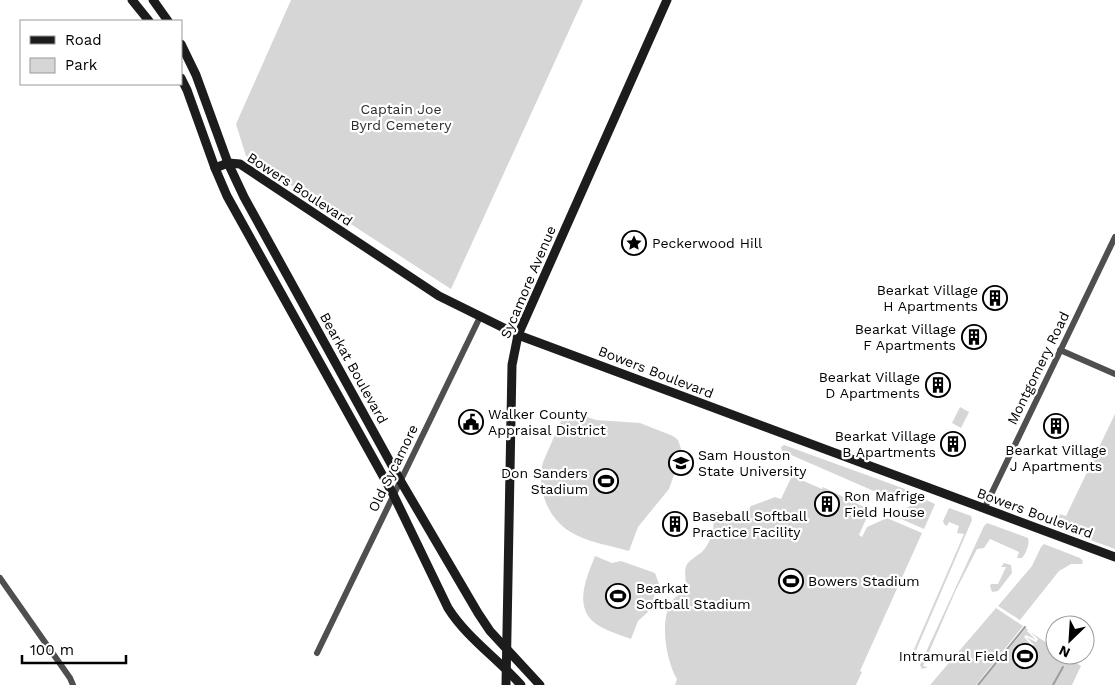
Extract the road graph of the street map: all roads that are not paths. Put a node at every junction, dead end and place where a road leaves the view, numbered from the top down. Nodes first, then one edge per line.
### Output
1 (132, 0) edge
2 (154, 0) edge
3 (666, 0) edge
4 (140, 10) junction
5 (148, 20) edge
6 (167, 20) edge
7 (182, 46) edge
8 (182, 80) edge
9 (228, 163) junction
10 (215, 168) junction
11 (1115, 238) edge
12 (480, 317) junction
13 (518, 335) junction
14 (1060, 350) junction
15 (1115, 374) edge
16 (400, 480) junction
17 (394, 494) junction
18 (984, 509) junction
19 (1115, 557) edge
20 (0, 578) edge
21 (507, 650) junction
22 (317, 653) dead end
23 (506, 668) junction
24 (73, 685) edge
25 (506, 685) edge
26 (521, 685) edge
27 (540, 685) edge

1 - 4 street
2 - 4 street
2 - 6 street
3 - 13 street, Sycamore Avenue
4 - 5 street
7 - 9 street, Bearkat Boulevard
8 - 10 street, Bearkat Boulevard
9 - 10 street, Bowers Boulevard
9 - 12 street, Bowers Boulevard
9 - 16 street, Bearkat Boulevard
10 - 17 street, Bearkat Boulevard
11 - 14 street, Montgomery Road
12 - 13 street, Bowers Boulevard
12 - 16 street, Old Sycamore
13 - 18 street, Bowers Boulevard
13 - 21 street, Sycamore Avenue
14 - 15 street
14 - 18 street, Montgomery Road
16 - 17 street, Old Sycamore
16 - 21 street, Bearkat Boulevard
17 - 22 street, Old Sycamore
17 - 23 street, Bearkat Boulevard
18 - 19 street, Bowers Boulevard
20 - 24 street
21 - 23 street, Sycamore Avenue
21 - 27 street, Bearkat Boulevard
23 - 25 street, Sycamore Avenue
23 - 26 street, Bearkat Boulevard

